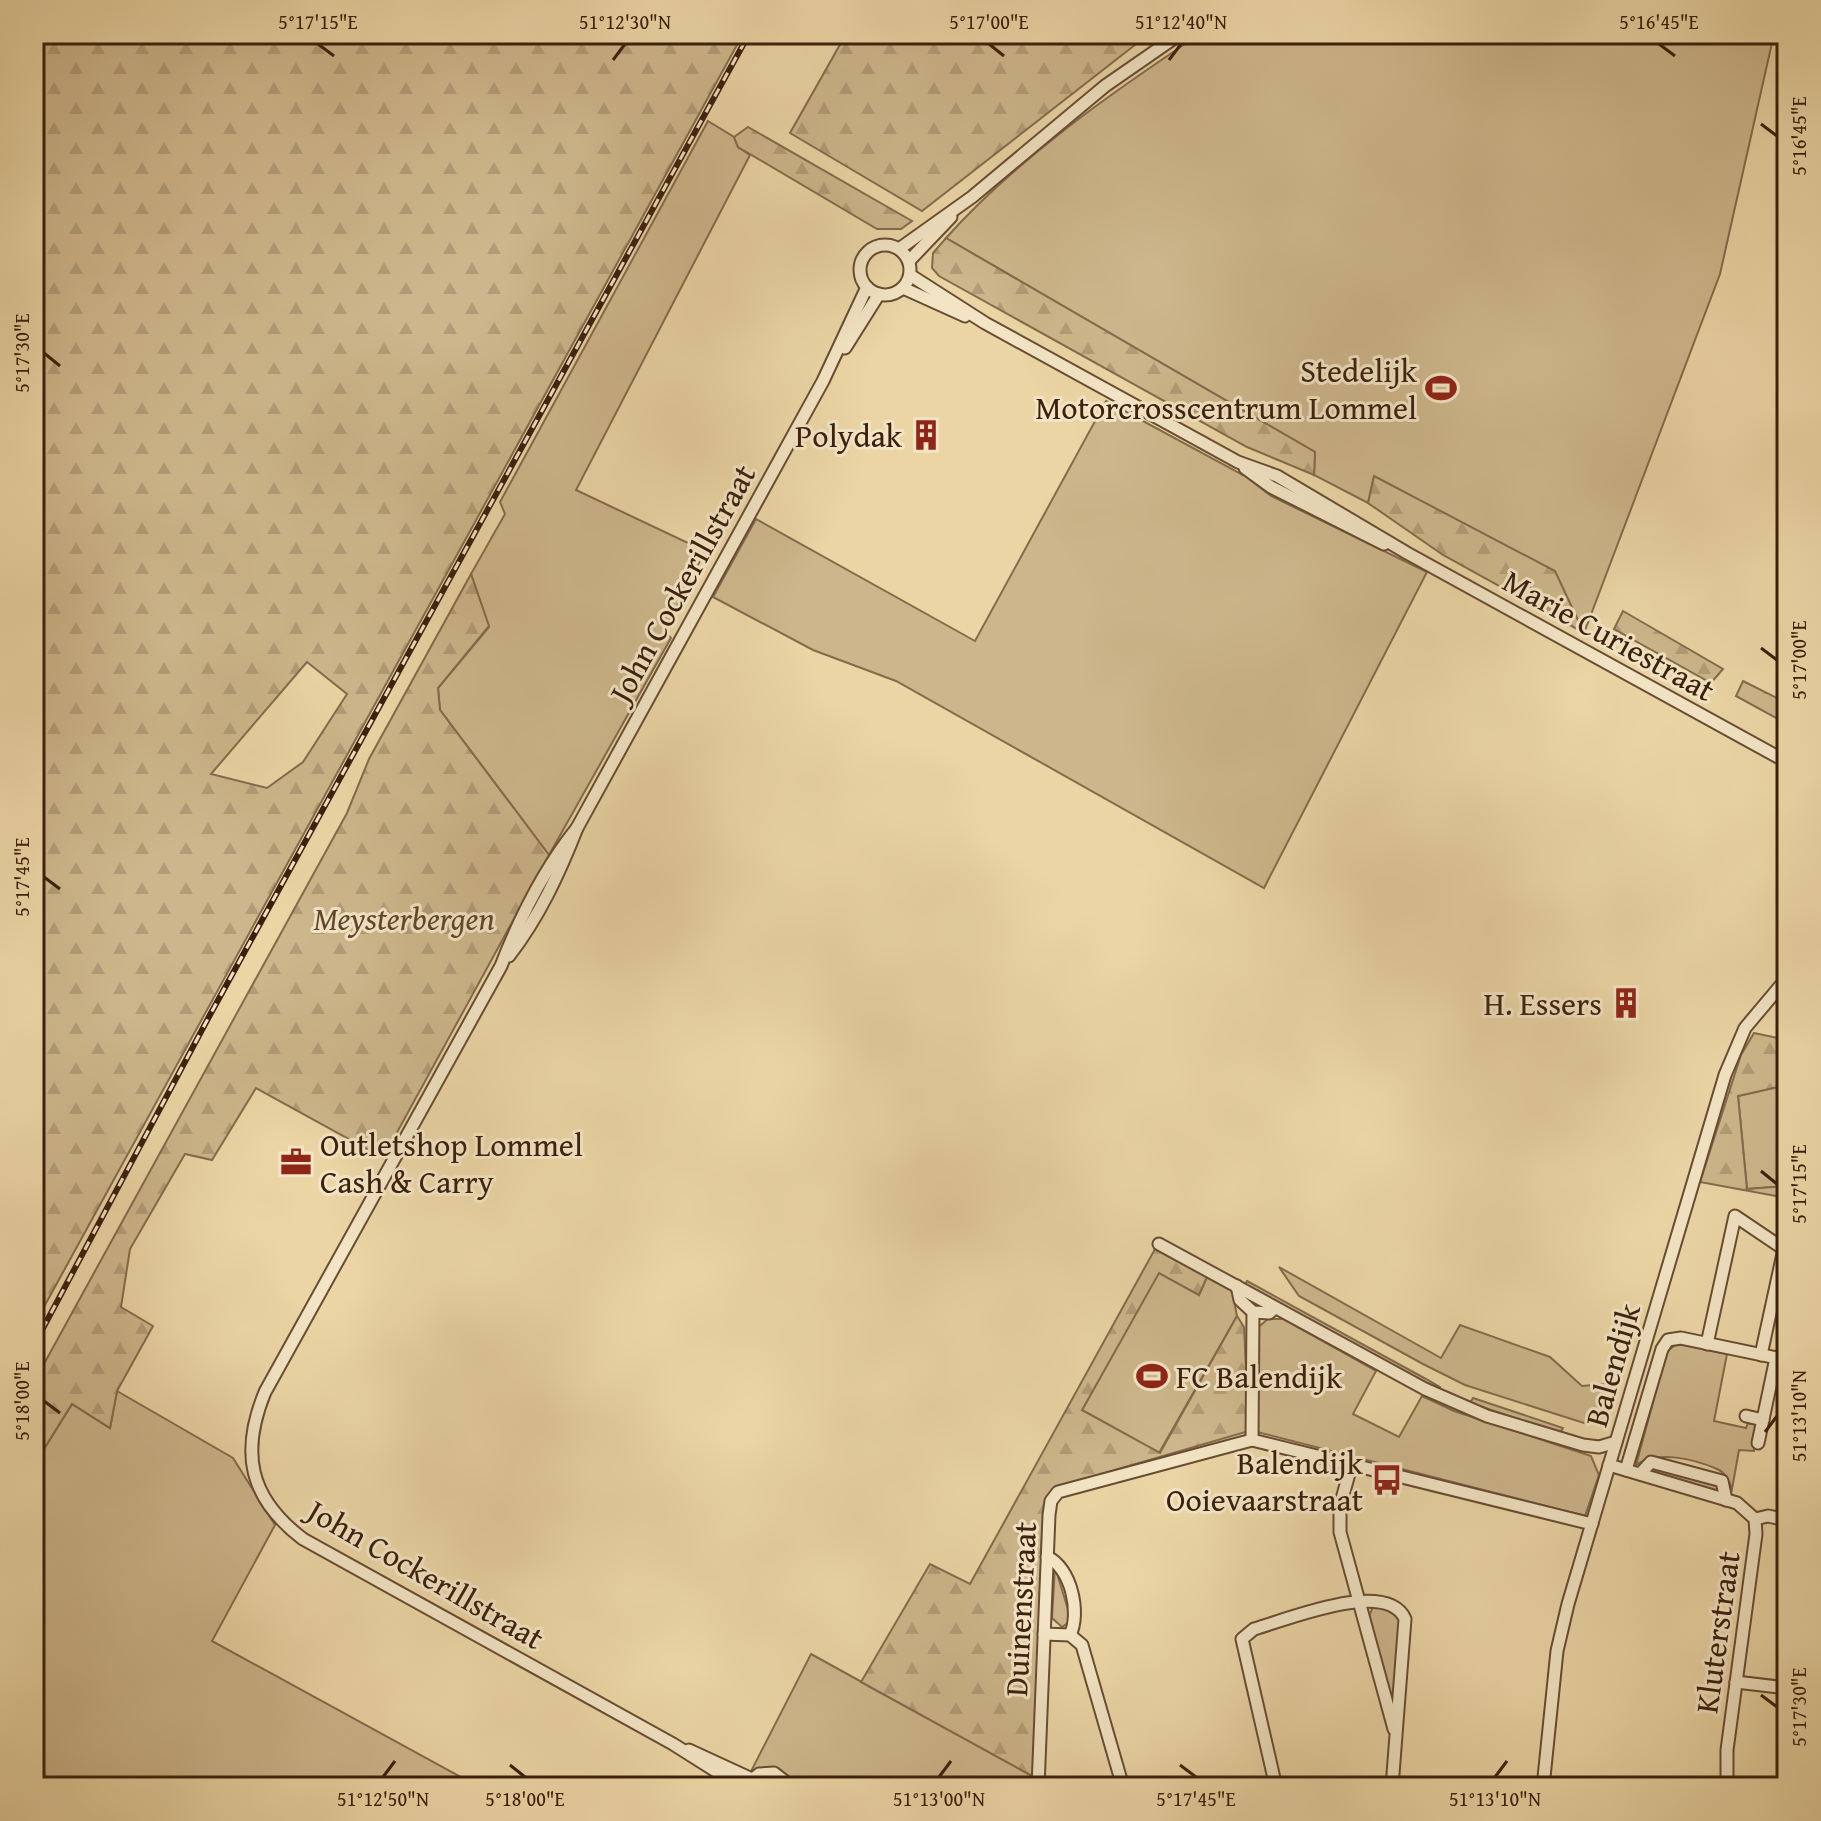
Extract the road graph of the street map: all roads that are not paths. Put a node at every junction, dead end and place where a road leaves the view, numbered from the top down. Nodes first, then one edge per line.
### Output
1 (1180, 34) edge
2 (972, 197) junction
3 (899, 249) junction
4 (909, 261) junction
5 (910, 275) junction
6 (867, 287) junction
7 (903, 288) junction
8 (879, 294) junction
9 (985, 323) junction
10 (832, 364) junction
11 (1787, 762) edge
12 (1787, 978) edge
13 (1159, 1244) dead end
14 (1237, 1286) junction
15 (1275, 1308) junction
16 (1253, 1312) junction
17 (1650, 1328) junction
18 (1668, 1340) junction
19 (1707, 1344) junction
20 (1761, 1355) junction
21 (1782, 1359) edge
22 (1746, 1416) dead end
23 (1763, 1420) junction
24 (1252, 1440) junction
25 (1616, 1442) junction
26 (1758, 1443) dead end
27 (1352, 1463) junction
28 (1609, 1465) junction
29 (1626, 1470) junction
30 (1640, 1474) junction
31 (1726, 1500) junction
32 (1755, 1519) junction
33 (1787, 1520) edge
34 (1592, 1524) junction
35 (1047, 1557) junction
36 (1358, 1600) junction
37 (1044, 1634) junction
38 (1070, 1635) junction
39 (1736, 1682) junction
40 (1787, 1688) edge
41 (1396, 1738) junction
42 (746, 1784) edge
43 (1392, 1785) edge
44 (792, 1787) edge
45 (1038, 1787) edge
46 (1123, 1787) edge
47 (1276, 1787) edge
48 (1522, 1787) edge
49 (1543, 1787) edge
50 (1727, 1787) edge

1 - 2 street
2 - 3 street
2 - 4 street
3 - 4 street
3 - 6 street
4 - 5 street
5 - 7 street
5 - 9 street
6 - 8 street
6 - 10 street, John Cockerillstraat
7 - 8 street
7 - 9 street
8 - 10 street, John Cockerillstraat
9 - 11 street, Marie Curiestraat
10 - 42 street, John Cockerillstraat
12 - 17 street, Balendijk
13 - 14 street
14 - 15 street
14 - 16 street
15 - 16 street
15 - 25 street
16 - 24 street
17 - 18 street
17 - 25 street, Balendijk
18 - 19 street
18 - 29 street
19 - 20 street
19 - 20 street
20 - 21 street
21 - 23 street
22 - 23 street
23 - 26 street
24 - 27 street, Duinenstraat
24 - 35 street, Duinenstraat
25 - 28 street, Balendijk
27 - 34 street, Duinenstraat
27 - 36 street
28 - 29 street, Kluterstraat
28 - 34 street, Balendijk
29 - 30 street, Kluterstraat
30 - 31 street, Kluterstraat
30 - 31 street, Kluterstraat
31 - 32 street, Kluterstraat
32 - 33 street
32 - 39 street, Kluterstraat
34 - 49 street, Balendijk
35 - 37 street, Duinenstraat
35 - 38 street
36 - 41 street
36 - 41 street
36 - 47 street
37 - 38 street
37 - 45 street, Duinenstraat
38 - 46 street
39 - 40 street
39 - 50 street, Kluterstraat
41 - 43 street
42 - 44 street, John Cockerillstraat
43 - 48 street

